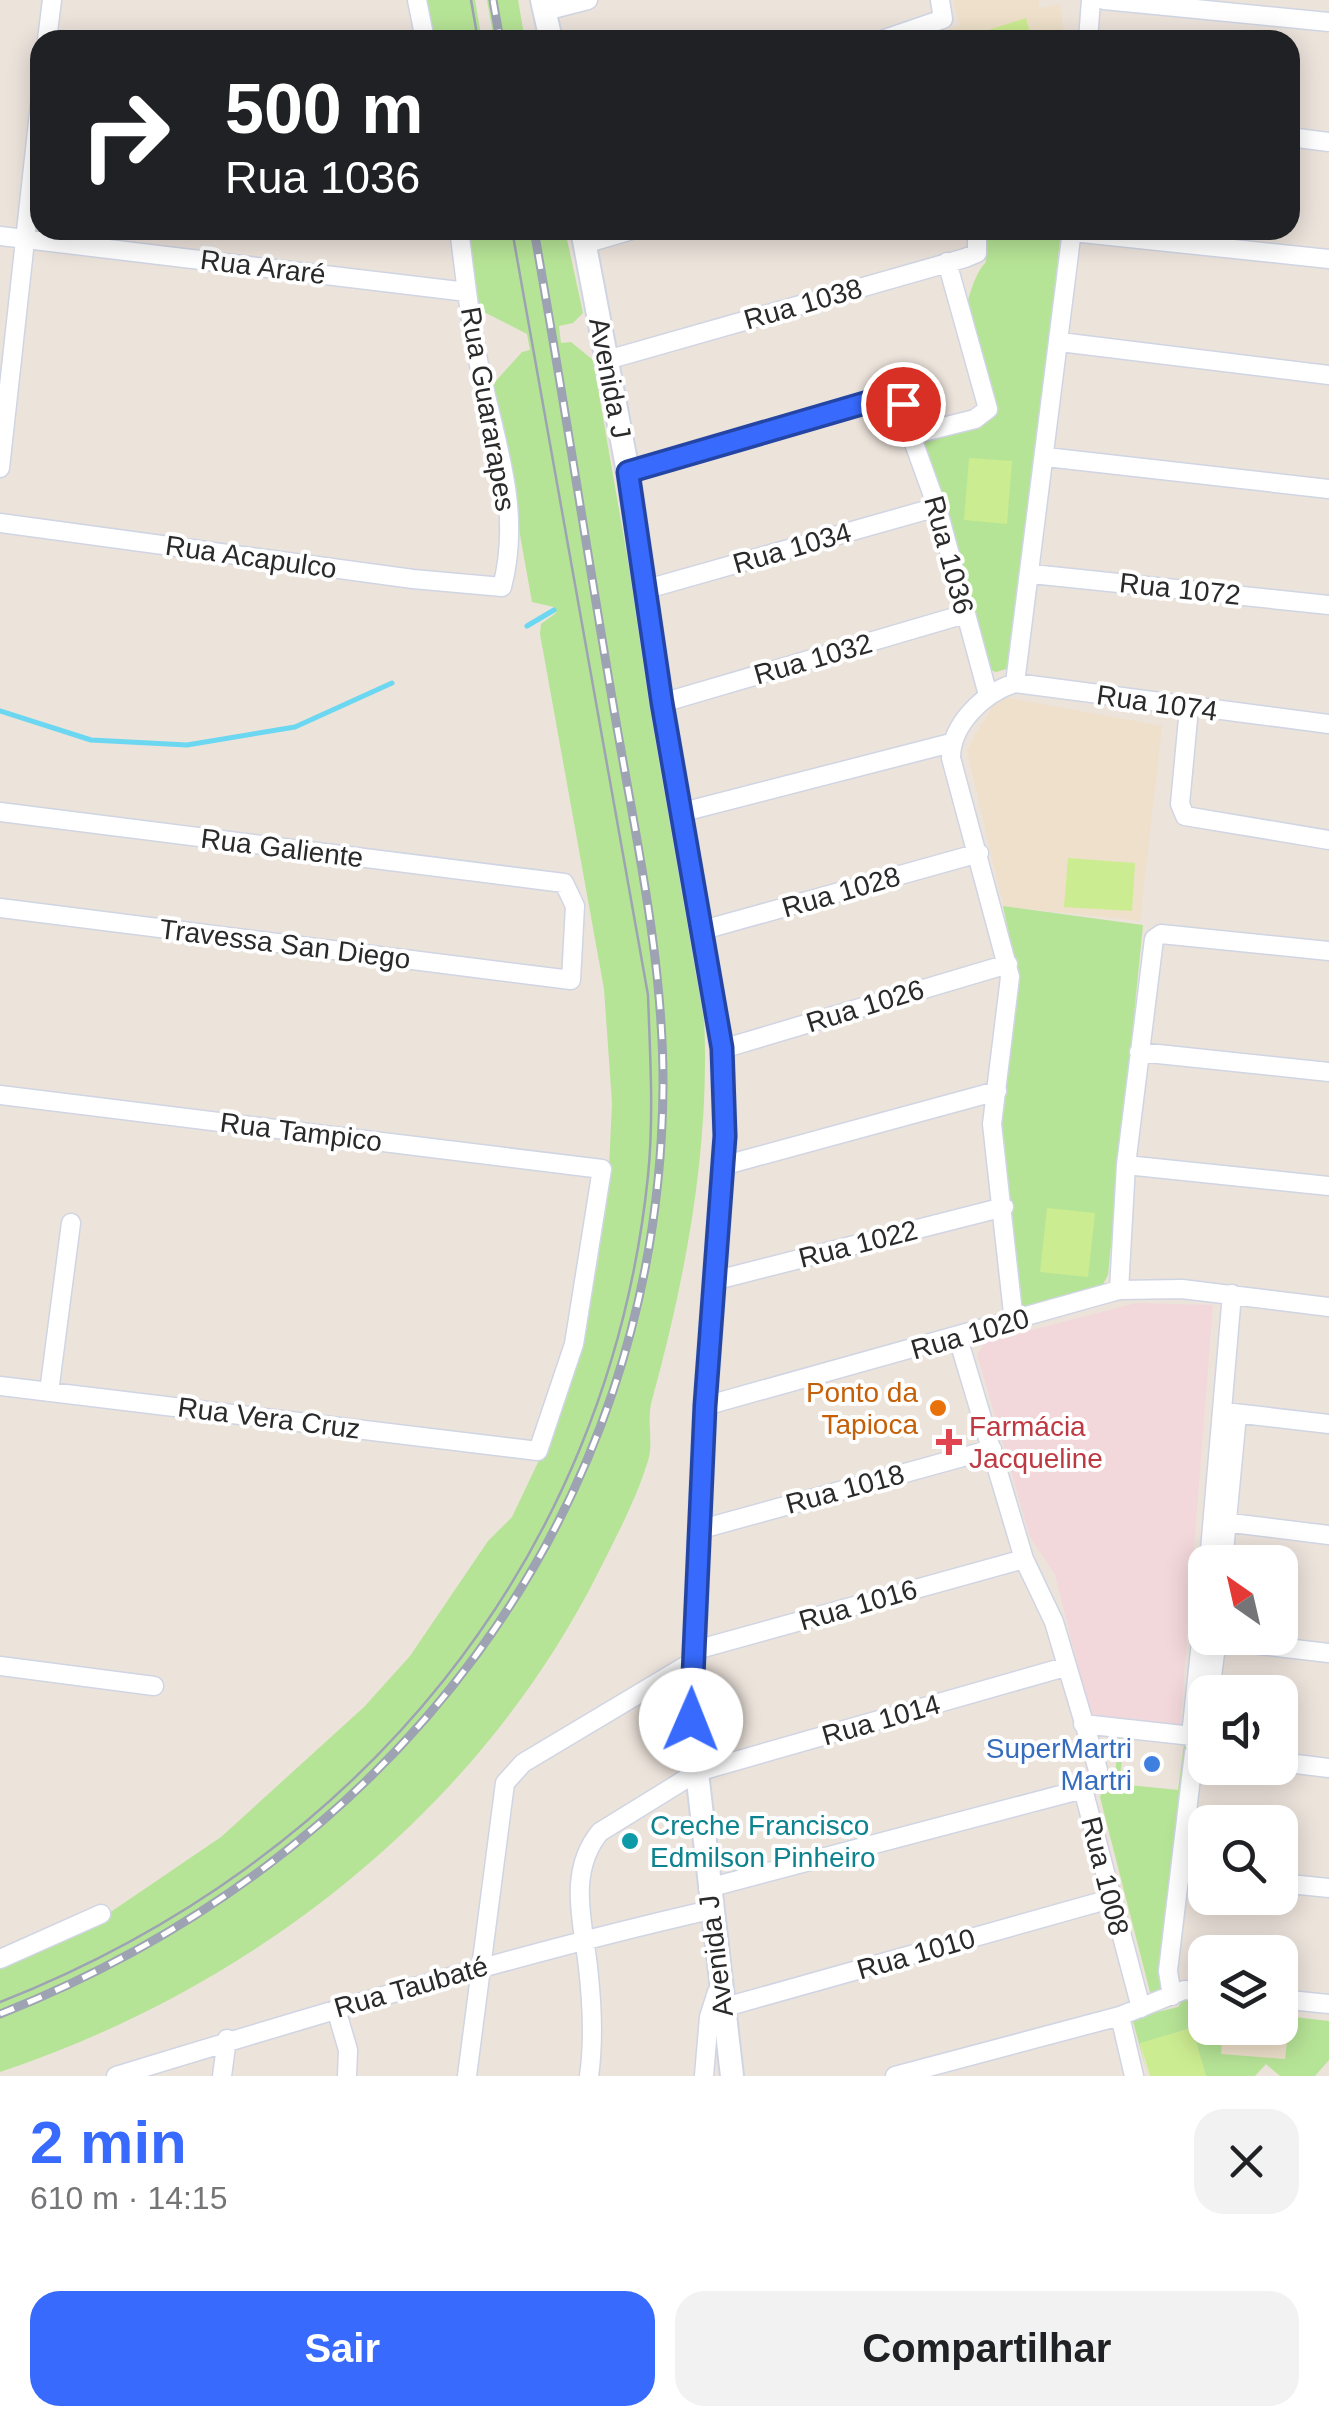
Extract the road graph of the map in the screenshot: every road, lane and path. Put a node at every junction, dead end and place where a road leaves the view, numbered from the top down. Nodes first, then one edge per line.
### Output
1 (52, 0) edge
2 (418, 0) edge
3 (588, 0) edge
4 (940, 0) edge
5 (1091, 0) edge
6 (1104, 0) edge
7 (1169, 2) edge
8 (544, 6) edge
9 (1281, 8) edge
10 (1329, 22) edge
11 (49, 30) edge
12 (423, 30) edge
13 (918, 30) edge
14 (1089, 30) edge
15 (1300, 138) edge
16 (1329, 142) edge
17 (30, 188) edge
18 (0, 236) edge
19 (24, 239) junction
20 (30, 240) edge
21 (32, 240) edge
22 (460, 240) edge
23 (584, 240) edge
24 (978, 240) edge
25 (1071, 240) edge
26 (1158, 240) edge
27 (1329, 258) edge
28 (947, 262) junction
29 (466, 292) junction
30 (1060, 342) junction
31 (606, 360) junction
32 (1329, 375) edge
33 (915, 434) junction
34 (1046, 458) junction
35 (0, 468) edge
36 (628, 472) junction
37 (1329, 489) edge
38 (937, 507) junction
39 (0, 523) edge
40 (1032, 574) junction
41 (502, 587) joint
42 (648, 590) junction
43 (1329, 605) edge
44 (965, 614) junction
45 (1015, 683) junction
46 (988, 695) junction
47 (662, 703) junction
48 (1189, 708) junction
49 (1329, 724) edge
50 (951, 742) junction
51 (0, 812) edge
52 (683, 812) junction
53 (1329, 840) edge
54 (980, 854) junction
55 (0, 908) edge
56 (703, 930) junction
57 (1329, 951) edge
58 (1008, 964) junction
59 (570, 980) joint
60 (722, 1048) junction
61 (1139, 1052) junction
62 (1329, 1072) edge
63 (997, 1091) junction
64 (0, 1095) edge
65 (1126, 1165) junction
66 (722, 1166) junction
67 (1329, 1186) edge
68 (1004, 1207) junction
69 (72, 1222) dead end
70 (713, 1281) junction
71 (1119, 1290) junction
72 (1232, 1294) junction
73 (1329, 1306) edge
74 (1014, 1322) junction
75 (958, 1338) junction
76 (0, 1386) edge
77 (49, 1392) junction
78 (705, 1406) junction
79 (1229, 1413) junction
80 (1329, 1424) edge
81 (992, 1449) junction
82 (538, 1451) joint
83 (1219, 1522) junction
84 (698, 1530) junction
85 (1329, 1535) edge
86 (1213, 1545) edge
87 (1221, 1545) edge
88 (1024, 1559) junction
89 (1298, 1649) edge
90 (1329, 1653) edge
91 (692, 1657) junction
92 (0, 1666) edge
93 (1065, 1667) junction
94 (154, 1686) dead end
95 (1084, 1724) junction
96 (1188, 1741) edge
97 (1298, 1764) edge
98 (1329, 1768) edge
99 (697, 1772) junction
100 (1193, 1785) edge
101 (1083, 1789) junction
102 (1180, 1872) junction
103 (1188, 1873) edge
104 (1298, 1885) edge
105 (1329, 1888) edge
106 (709, 1899) junction
107 (1110, 1899) junction
108 (100, 1914) dead end
109 (581, 1940) junction
110 (0, 1959) edge
111 (478, 1968) junction
112 (1188, 1989) edge
113 (1172, 1996) junction
114 (721, 1998) junction
115 (1298, 2001) edge
116 (1329, 2004) edge
117 (1141, 2008) junction
118 (336, 2010) junction
119 (1120, 2016) junction
120 (227, 2038) junction
121 (139, 2072) edge
122 (116, 2076) edge
123 (222, 2076) edge
124 (347, 2076) edge
125 (467, 2076) edge
126 (590, 2076) edge
127 (704, 2076) edge
128 (732, 2076) edge
129 (894, 2076) edge
130 (1134, 2076) edge

1 - 11 street
2 - 12 street
3 - 8 street
4 - 13 street
5 - 14 street
6 - 7 street
7 - 9 street
9 - 10 street
15 - 16 street
17 - 19 street
18 - 19 street, Rua Araré
19 - 20 street, Rua Araré
19 - 35 street
21 - 29 street, Rua Araré
22 - 29 street, Rua Guararapes
23 - 31 street, Avenida J
24 - 28 street, Rua 1038
25 - 30 street
26 - 27 street
28 - 31 street, Rua 1038
28 - 33 street
29 - 41 street, Rua Guararapes
30 - 32 street
30 - 34 street
31 - 36 street, Avenida J
33 - 36 street, Rua 1036
33 - 38 street, Rua 1036
34 - 37 street
34 - 40 street
36 - 42 street, Avenida J
38 - 42 street, Rua 1034
38 - 44 street, Rua 1036
39 - 41 street, Rua Acapulco
40 - 43 street, Rua 1072
40 - 45 street
42 - 47 street, Avenida J
44 - 46 street, Rua 1036
44 - 47 street, Rua 1032
45 - 46 street
45 - 48 street, Rua 1074
46 - 50 street
47 - 52 street, Avenida J
48 - 49 street, Rua 1074
48 - 53 street
50 - 52 street
50 - 54 street
51 - 59 street, Rua Galiente
52 - 56 street, Avenida J
54 - 56 street, Rua 1028
54 - 58 street
55 - 59 street, Travessa San Diego
56 - 60 street, Avenida J
57 - 61 street
58 - 60 street, Rua 1026
58 - 63 street
60 - 66 street, Avenida J
61 - 62 street
61 - 65 street
63 - 66 street
63 - 68 street
64 - 82 street, Rua Tampico
65 - 67 street
65 - 71 street
66 - 70 street, Avenida J
68 - 70 street, Rua 1022
68 - 74 street
69 - 77 street
70 - 78 street, Avenida J
71 - 72 street, Rua 1020
71 - 74 street, Rua 1020
72 - 73 street, Rua 1020
72 - 79 street
74 - 75 street, Rua 1020
75 - 78 street, Rua 1020
75 - 81 street, Rua 1008
76 - 77 street, Rua Vera Cruz
77 - 82 street, Rua Vera Cruz
78 - 84 street, Avenida J
79 - 80 street
79 - 83 street
81 - 84 street, Rua 1018
81 - 88 street, Rua 1008
83 - 85 street
83 - 86 street
83 - 87 street
84 - 91 street, Avenida J
88 - 91 street, Rua 1016
88 - 93 street, Rua 1008
89 - 90 street
91 - 99 street, Avenida J
91 - 111 street, Rua 1016
92 - 94 street
93 - 95 street, Rua 1008
93 - 99 street, Rua 1014
95 - 96 street
95 - 101 street, Rua 1008
97 - 98 street
99 - 106 street, Avenida J
99 - 109 street, Rua 1014
100 - 102 street
101 - 106 street, Rua Taubaté
101 - 107 street, Rua 1008
102 - 103 street
102 - 113 street
104 - 105 street
106 - 109 street, Rua Taubaté
106 - 114 street, Avenida J
107 - 114 street, Rua 1010
107 - 117 street, Rua 1008
108 - 110 street
109 - 111 street, Rua Taubaté
109 - 126 street
111 - 118 street, Rua Taubaté
111 - 125 street, Rua 1016
112 - 113 street
113 - 117 street
114 - 127 street
114 - 128 street, Avenida J
115 - 116 street
117 - 119 street
118 - 120 street, Rua Taubaté
118 - 124 street
119 - 129 street
119 - 130 street
120 - 121 street, Rua Taubaté
120 - 123 street
121 - 122 street, Rua Taubaté

